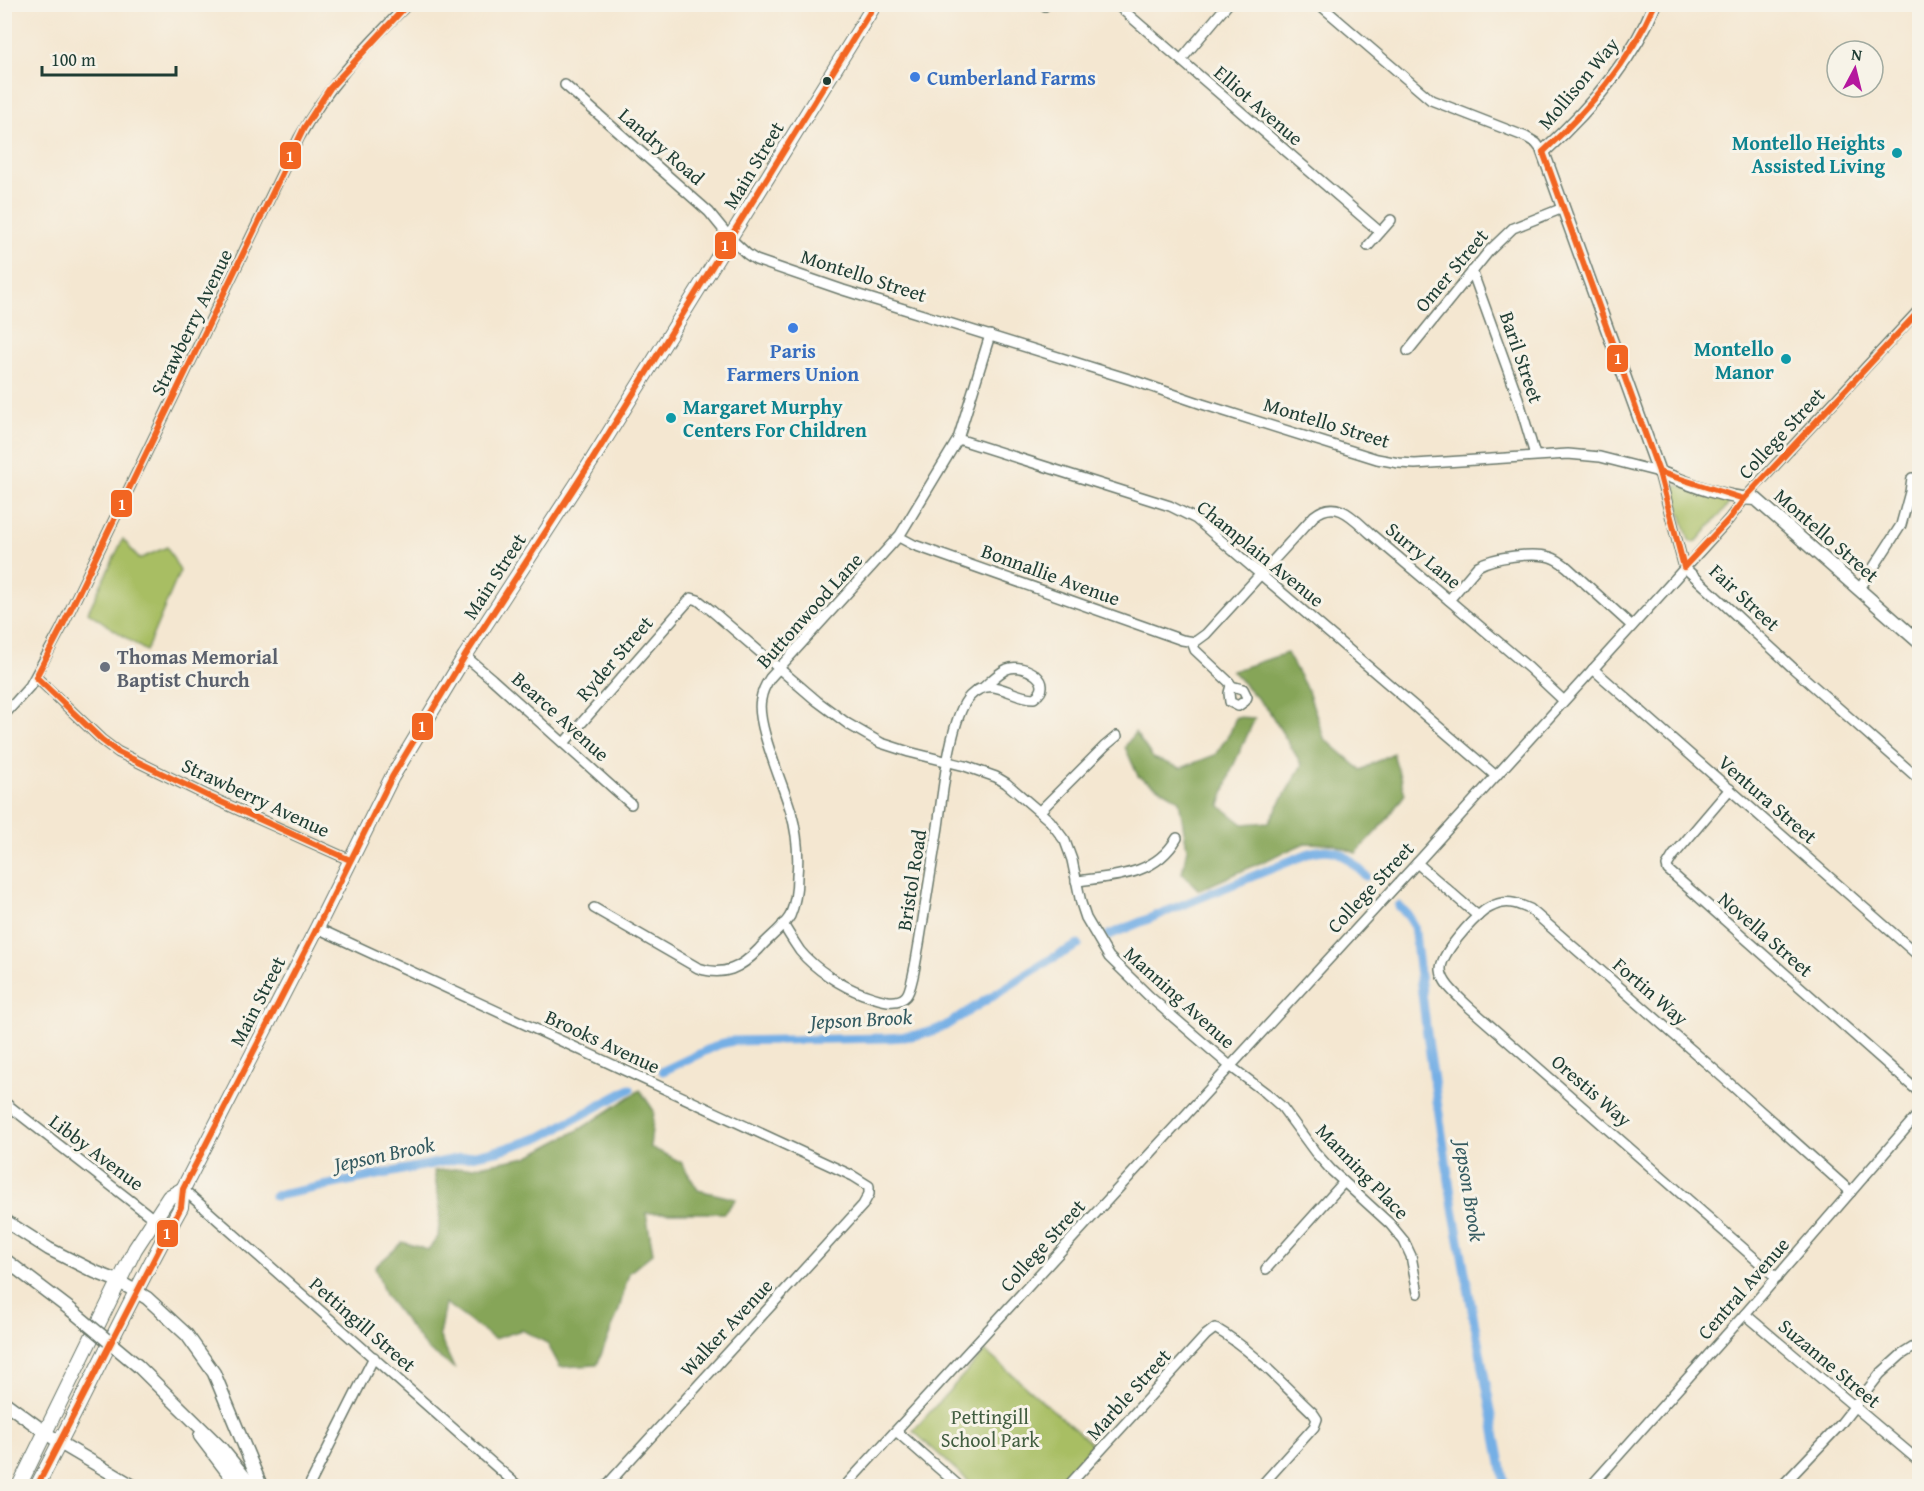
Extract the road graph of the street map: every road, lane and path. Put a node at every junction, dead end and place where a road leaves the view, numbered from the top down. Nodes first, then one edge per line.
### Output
1 (408, 4) edge
2 (875, 4) edge
3 (1116, 4) edge
4 (1228, 4) edge
5 (1318, 4) edge
6 (1655, 4) edge
7 (1181, 60) junction
8 (565, 85) dead end
9 (1543, 152) junction
10 (1563, 208) junction
11 (1391, 220) dead end
12 (1380, 232) junction
13 (731, 239) junction
14 (1368, 246) dead end
15 (1472, 272) junction
16 (1920, 309) edge
17 (990, 335) junction
18 (1408, 351) dead end
19 (958, 438) junction
20 (1535, 455) junction
21 (1659, 472) junction
22 (1912, 478) dead end
23 (1744, 499) junction
24 (899, 537) junction
25 (1684, 567) junction
26 (1261, 573) junction
27 (1859, 590) junction
28 (692, 598) joint
29 (1449, 600) junction
30 (1632, 626) junction
31 (1192, 642) junction
32 (1920, 643) edge
33 (465, 656) junction
34 (778, 668) junction
35 (1593, 669) junction
36 (36, 676) junction
37 (984, 687) junction
38 (1234, 687) dead end
39 (1563, 700) junction
40 (4, 715) edge
41 (1117, 736) dead end
42 (564, 743) junction
43 (948, 761) junction
44 (1496, 776) junction
45 (1920, 780) edge
46 (1730, 789) junction
47 (631, 804) dead end
48 (1040, 811) junction
49 (1177, 838) dead end
50 (350, 860) junction
51 (1417, 862) junction
52 (1076, 881) junction
53 (594, 908) dead end
54 (1478, 916) junction
55 (783, 924) junction
56 (317, 928) junction
57 (1920, 957) edge
58 (1230, 1066) junction
59 (1920, 1093) edge
60 (4, 1102) edge
61 (1920, 1112) edge
62 (1344, 1182) junction
63 (183, 1189) junction
64 (870, 1190) joint
65 (1851, 1192) junction
66 (154, 1219) junction
67 (4, 1221) edge
68 (168, 1230) junction
69 (4, 1259) edge
70 (1266, 1269) dead end
71 (1777, 1278) junction
72 (118, 1281) junction
73 (136, 1291) junction
74 (1418, 1293) dead end
75 (1745, 1314) junction
76 (1920, 1343) edge
77 (374, 1357) junction
78 (4, 1402) edge
79 (176, 1403) junction
80 (1854, 1406) junction
81 (896, 1431) junction
82 (44, 1433) junction
83 (60, 1443) junction
84 (1920, 1462) edge
85 (19, 1486) edge
86 (37, 1486) edge
87 (133, 1486) edge
88 (238, 1486) edge
89 (252, 1486) edge
90 (261, 1486) edge
91 (309, 1486) edge
92 (518, 1486) edge
93 (606, 1486) edge
94 (845, 1486) edge
95 (959, 1486) edge
96 (1068, 1486) edge
97 (1261, 1486) edge
98 (1591, 1486) edge
99 (1782, 1486) edge

1 - 36 street, Strawberry Avenue
2 - 13 highway, Main Street
3 - 7 street, Elliot Avenue
4 - 7 street
5 - 9 street
6 - 9 main road, Mollison Way
7 - 12 street, Elliot Avenue
8 - 13 street, Landry Road
9 - 10 main road, Fair Street
10 - 15 street, Omer Street
10 - 21 main road, Fair Street
11 - 12 street
12 - 14 street
13 - 17 street, Montello Street
13 - 33 highway, Main Street
15 - 18 street, Omer Street
15 - 20 street, Baril Street
16 - 23 street, College Street
17 - 19 street, Buttonwood Lane
17 - 20 street, Montello Street
19 - 24 street, Buttonwood Lane
19 - 26 street, Champlain Avenue
20 - 21 street, Montello Street
21 - 23 main road, Montello Street
21 - 25 street, Fair Street
22 - 27 street
23 - 25 street, College Street
23 - 27 main road, Montello Street
24 - 31 street, Bonnallie Avenue
24 - 34 street, Buttonwood Lane
25 - 30 street, College Street
25 - 45 street, Fair Street
26 - 29 street, Surry Lane
26 - 31 street
26 - 44 street, Champlain Avenue
27 - 32 main road, Montello Street
28 - 34 street, Manning Avenue
28 - 42 street, Ryder Street
29 - 30 street
29 - 39 street, Surry Lane
30 - 35 street, College Street
31 - 38 street
33 - 42 street, Bearce Avenue
33 - 50 highway, Main Street
34 - 43 street, Manning Avenue
34 - 55 street, Buttonwood Lane
35 - 39 street, College Street
35 - 46 street, Ventura Street
36 - 40 street, Strawberry Avenue
36 - 50 street, Strawberry Avenue
37 - 37 street, Bristol Road
37 - 43 street, Bristol Road
39 - 44 street, College Street
41 - 48 street
42 - 47 street, Bearce Avenue
43 - 48 street, Manning Avenue
43 - 55 street, Bristol Road
44 - 51 street, College Street
46 - 57 street, Ventura Street
46 - 59 street, Novella Street
48 - 52 street, Manning Avenue
49 - 52 street
50 - 56 highway, Main Street
51 - 54 street
51 - 58 street, College Street
52 - 58 street, Manning Avenue
53 - 55 street
54 - 65 street, Fortin Way
54 - 71 street, Orestis Way
56 - 63 highway, Main Street
56 - 64 street, Brooks Avenue
58 - 62 street, Manning Place
58 - 81 street, College Street
60 - 66 street, Libby Avenue
61 - 65 street, Central Avenue
62 - 70 street
62 - 74 street, Manning Place
63 - 66 highway, Main Street
63 - 68 highway, Main Street
63 - 77 street, Pettingill Street
64 - 93 street, Walker Avenue
65 - 71 street, Central Avenue
66 - 68 street, Libby Avenue
66 - 72 highway, Main Street
67 - 72 main road
68 - 73 highway, Main Street
69 - 79 main road, bridge
71 - 75 street, Central Avenue
72 - 73 main road
72 - 82 highway, Main Street
73 - 83 highway, Main Street
73 - 90 main road
75 - 80 street, Suzanne Street
75 - 98 street, Central Avenue
76 - 80 street
77 - 91 street
77 - 92 street, Pettingill Street
78 - 82 main road
79 - 88 main road
79 - 89 main road
80 - 84 street, Suzanne Street
80 - 99 street
81 - 94 street, College Street
81 - 95 street
82 - 83 main road
82 - 85 highway, Main Street
83 - 86 highway, Main Street
83 - 87 main road
96 - 97 street, Marble Street

